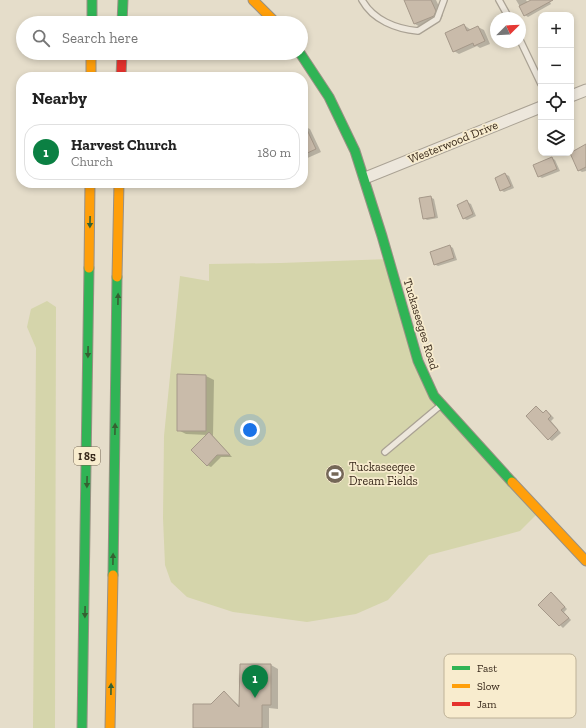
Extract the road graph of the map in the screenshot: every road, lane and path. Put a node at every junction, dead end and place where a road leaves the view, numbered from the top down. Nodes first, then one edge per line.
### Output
1 (92, 0) edge
2 (123, 0) edge
3 (253, 0) edge
4 (362, 0) edge
5 (444, 0) edge
6 (499, 0) edge
7 (506, 12) edge
8 (92, 16) edge
9 (122, 16) edge
10 (269, 16) edge
11 (524, 48) edge
12 (91, 60) edge
13 (122, 60) edge
14 (305, 60) edge
15 (91, 72) edge
16 (121, 72) edge
17 (538, 78) edge
18 (586, 90) edge
19 (574, 95) edge
20 (538, 108) edge
21 (365, 178) junction
22 (90, 188) edge
23 (119, 188) edge
24 (441, 404) junction
25 (385, 452) dead end
26 (586, 561) edge
27 (82, 728) edge
28 (110, 728) edge

1 - 8 main road
2 - 9 main road
3 - 10 main road
4 - 5 lane
6 - 7 lane
11 - 17 lane
12 - 15 main road
13 - 16 main road
14 - 21 main road, Tuckaseegee Road
18 - 19 street
20 - 21 street, Westerwood Drive
21 - 24 main road, Tuckaseegee Road
22 -> 27 main road, I 85
28 -> 23 main road, I 85
24 - 25 lane
24 - 26 main road, Tuckaseegee Road

